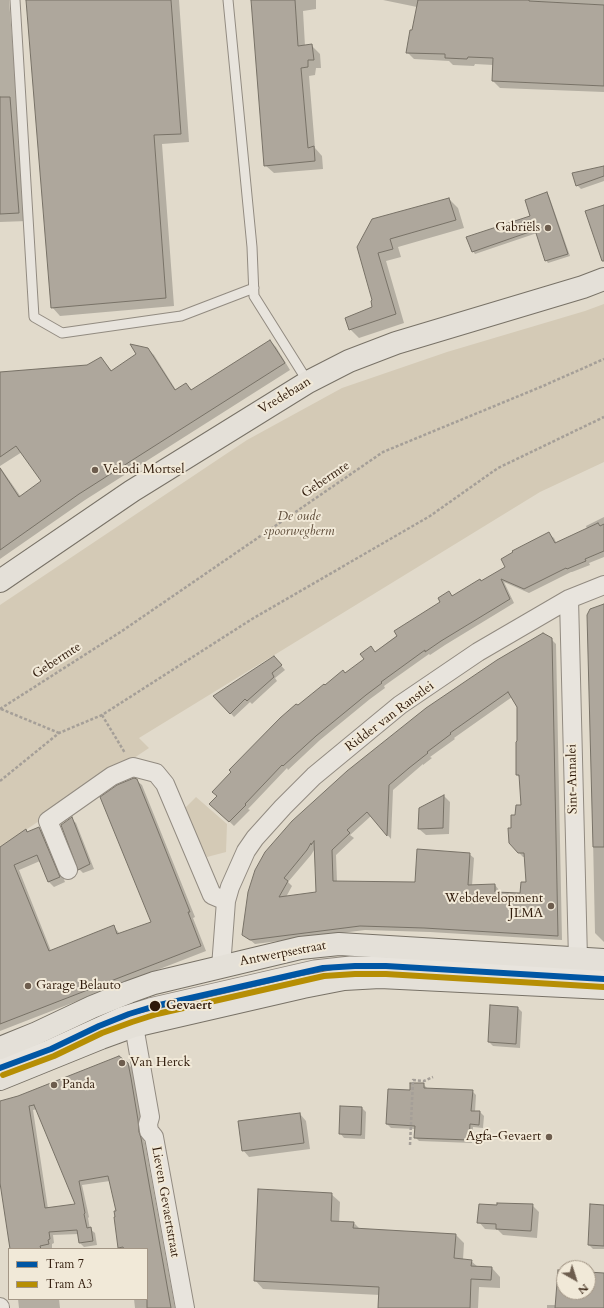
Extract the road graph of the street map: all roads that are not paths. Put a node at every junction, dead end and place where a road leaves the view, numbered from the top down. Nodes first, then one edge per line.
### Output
1 (15, 0) edge
2 (228, 0) edge
3 (604, 279) edge
4 (254, 288) junction
5 (308, 382) junction
6 (0, 581) edge
7 (604, 585) edge
8 (569, 600) junction
9 (68, 870) dead end
10 (226, 901) junction
11 (578, 959) junction
12 (604, 960) edge
13 (221, 967) junction
14 (604, 973) edge
15 (604, 988) edge
16 (134, 1026) junction
17 (0, 1048) edge
18 (0, 1064) edge
19 (0, 1079) edge
20 (185, 1308) edge

1 - 4 lane
2 - 4 lane
3 - 5 main road, Vredebaan
4 - 5 lane
5 - 6 main road, Vredebaan
7 - 8 street, Ridder van Ranstlei
8 - 10 street, Ridder van Ranstlei
8 - 11 street, Sint-Annalei
9 - 10 street
10 - 13 street, Ridder van Ranstlei
11 - 12 main road, Antwerpsestraat
11 - 13 main road, Antwerpsestraat
13 - 17 main road, Antwerpsestraat
14 - 18 lane
15 - 16 main road
16 - 19 main road
16 - 20 street, Lieven Gevaertstraat

